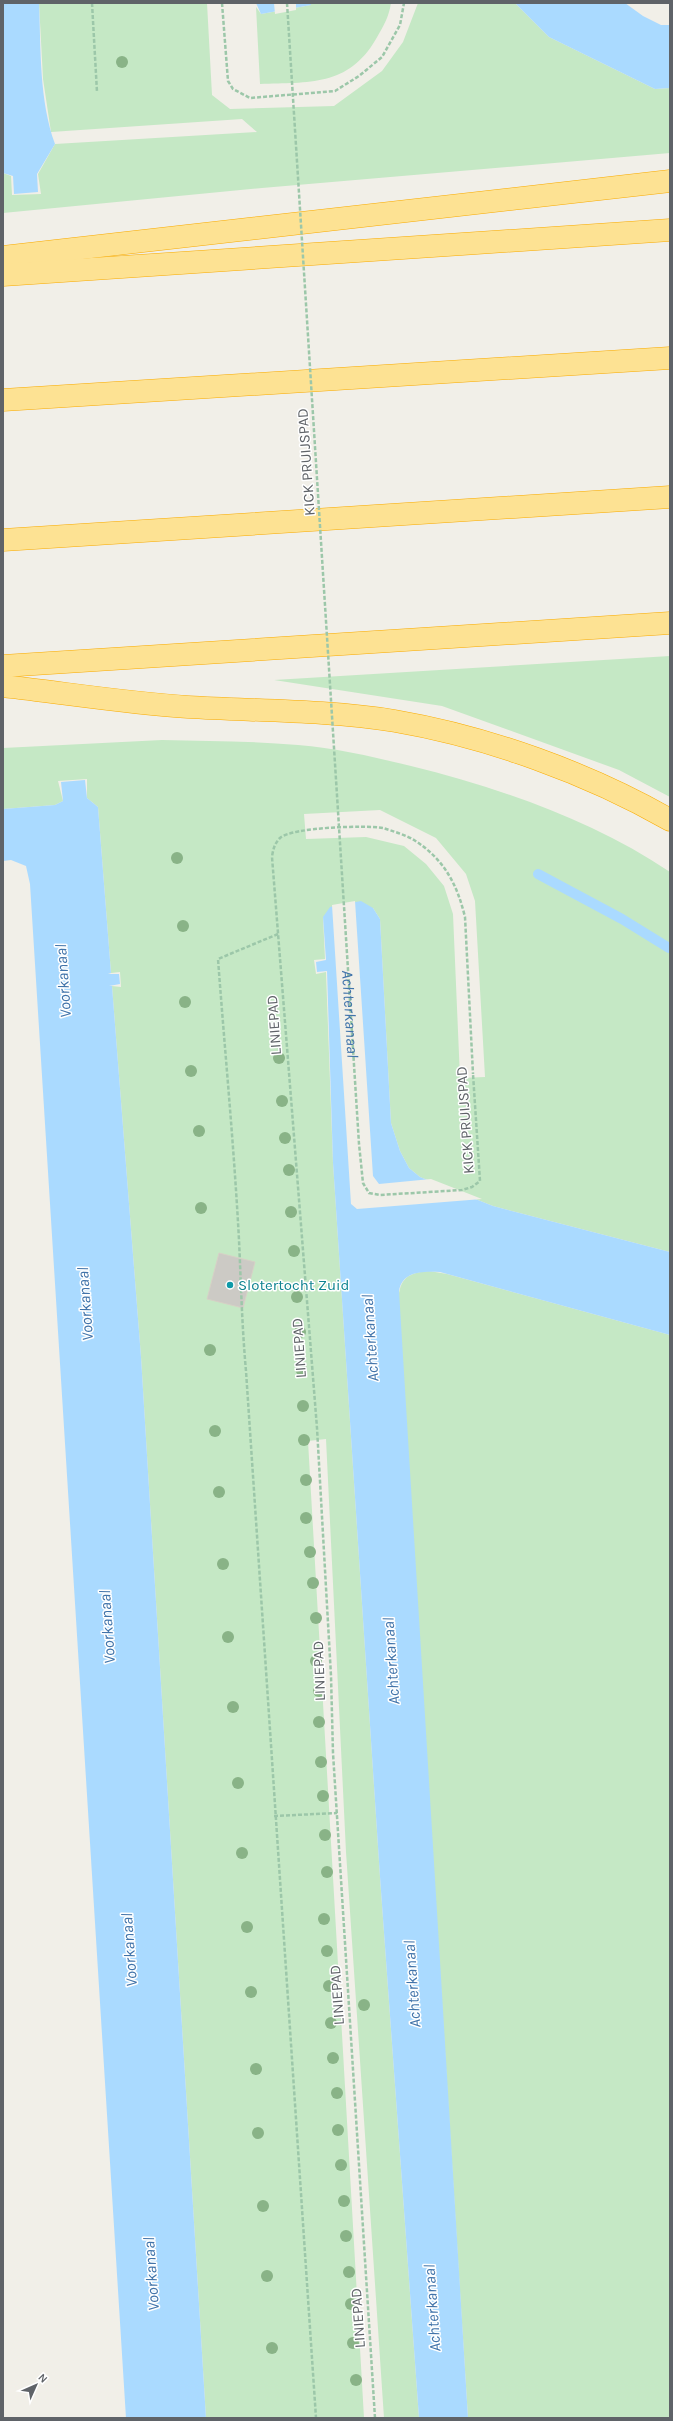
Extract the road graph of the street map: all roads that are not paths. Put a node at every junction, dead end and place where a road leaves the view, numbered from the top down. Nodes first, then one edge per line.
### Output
1 (670, 181) edge
2 (670, 230) edge
3 (3, 257) edge
4 (3, 275) edge
5 (670, 358) edge
6 (3, 400) edge
7 (670, 497) edge
8 (3, 540) edge
9 (670, 622) edge
10 (3, 666) edge
11 (3, 686) edge
12 (670, 820) edge

1 - 3 highway
2 - 4 highway
5 - 6 highway
7 - 8 highway
9 - 10 highway
11 - 12 highway

